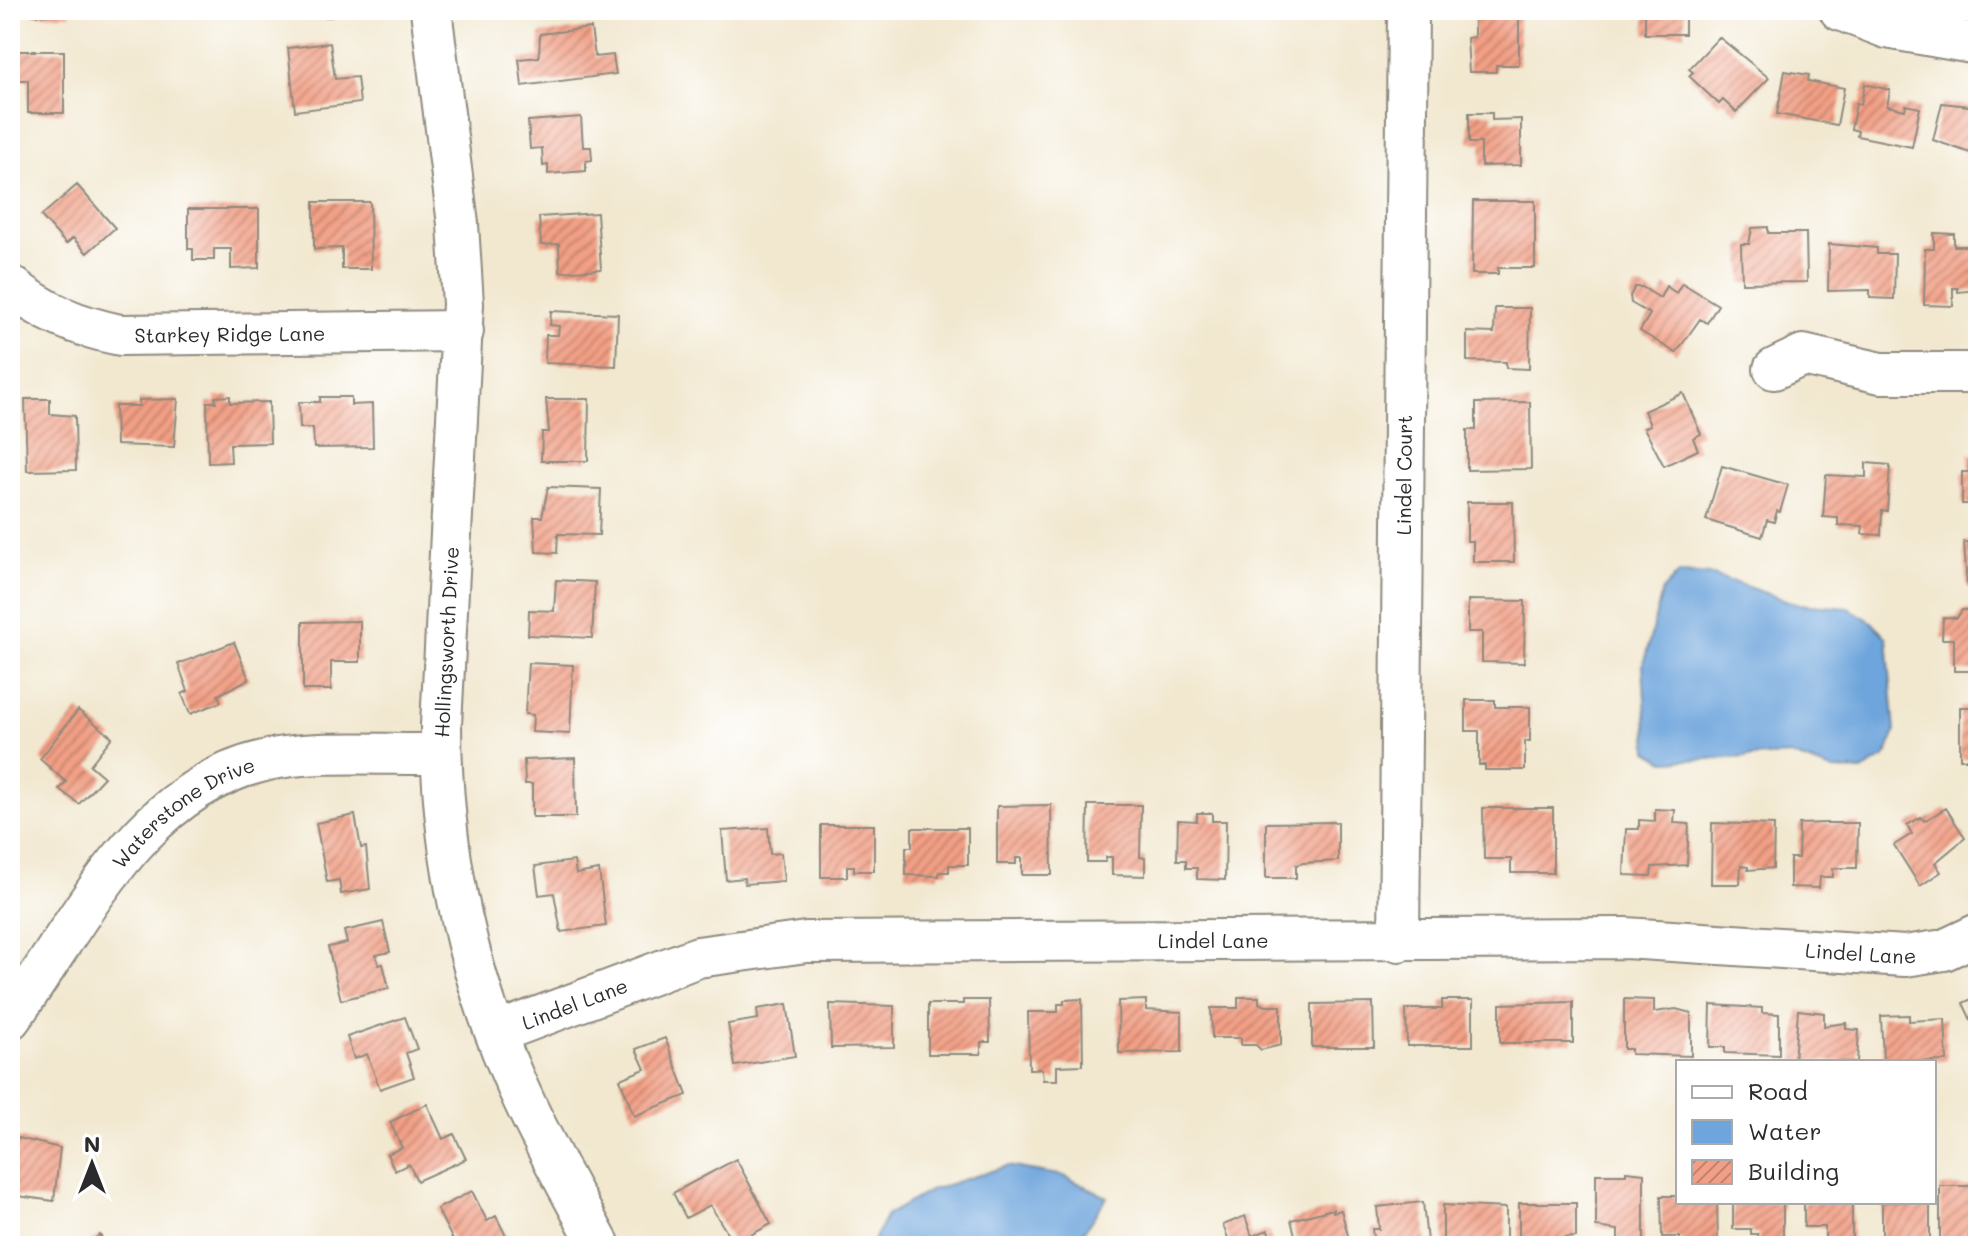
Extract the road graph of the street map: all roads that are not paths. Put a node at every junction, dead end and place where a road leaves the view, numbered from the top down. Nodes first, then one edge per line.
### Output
1 (431, 10) edge
2 (1408, 10) edge
3 (1840, 10) edge
4 (1958, 31) edge
5 (10, 285) edge
6 (463, 331) junction
7 (1774, 369) dead end
8 (1978, 373) edge
9 (441, 754) junction
10 (1399, 941) junction
11 (1961, 942) edge
12 (10, 1019) edge
13 (496, 1033) junction
14 (600, 1246) edge

1 - 6 street, Hollingsworth Drive
2 - 10 street, Lindel Court
3 - 4 street
5 - 6 street, Starkey Ridge Lane
6 - 9 street, Hollingsworth Drive
7 - 8 street
9 - 12 street, Waterstone Drive
9 - 13 street, Hollingsworth Drive
10 - 11 street, Lindel Lane
10 - 13 street, Lindel Lane
13 - 14 street, Hollingsworth Drive

